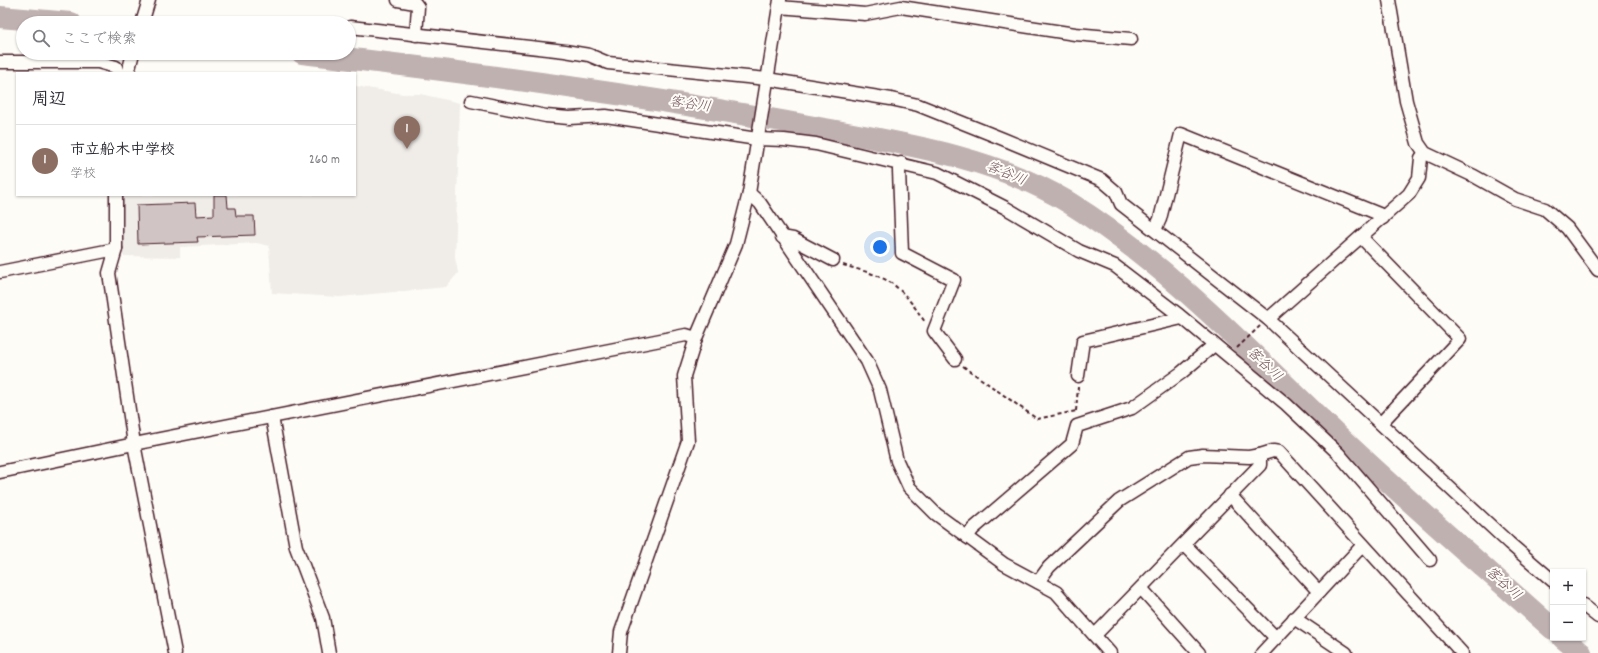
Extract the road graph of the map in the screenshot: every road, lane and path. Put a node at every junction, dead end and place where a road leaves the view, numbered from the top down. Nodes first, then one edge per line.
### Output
1 (149, 0) edge
2 (398, 0) edge
3 (1389, 0) edge
4 (780, 4) edge
5 (144, 16) edge
6 (356, 28) edge
7 (416, 35) junction
8 (1131, 39) dead end
9 (0, 62) edge
10 (118, 72) edge
11 (767, 82) junction
12 (471, 101) dead end
13 (758, 136) junction
14 (1425, 153) junction
15 (901, 163) junction
16 (749, 193) junction
17 (116, 196) edge
18 (1383, 218) junction
19 (1155, 230) junction
20 (782, 237) junction
21 (1361, 237) junction
22 (116, 249) junction
23 (833, 260) joint
24 (1598, 270) edge
25 (0, 272) edge
26 (1182, 318) junction
27 (1266, 321) junction
28 (934, 331) junction
29 (696, 338) junction
30 (1214, 345) junction
31 (1232, 352) dead end
32 (955, 359) joint
33 (1078, 376) joint
34 (1076, 411) junction
35 (272, 417) junction
36 (1381, 423) junction
37 (1077, 426) junction
38 (134, 444) junction
39 (1260, 455) junction
40 (0, 472) edge
41 (1230, 495) junction
42 (967, 537) junction
43 (1184, 544) junction
44 (1363, 546) junction
45 (1430, 560) dead end
46 (1550, 578) edge
47 (1038, 582) junction
48 (1141, 588) junction
49 (1319, 592) junction
50 (1586, 607) edge
51 (1598, 617) edge
52 (1294, 618) junction
53 (1095, 635) junction
54 (1276, 638) junction
55 (175, 653) edge
56 (329, 653) edge
57 (619, 653) edge
58 (1110, 653) edge
59 (1199, 653) edge
60 (1262, 653) edge
61 (1346, 653) edge
62 (1462, 653) edge

1 - 5 street
2 - 7 street
3 - 14 street
4 - 8 street
4 - 11 street
6 - 7 street
7 - 11 street
9 - 10 street
11 - 13 street
11 - 19 street
12 - 13 street
13 - 15 street
13 - 16 street
14 - 18 street
14 - 24 street
15 - 26 street
15 - 28 street
16 - 20 street
16 - 29 street
17 - 22 street
18 - 19 street
18 - 21 street
19 - 27 street
20 - 23 street
20 - 42 street
21 - 27 street
21 - 36 street
22 - 25 street
22 - 38 street
23 - 28 path
26 - 30 street
26 - 33 street
27 - 31 path
27 - 36 street
28 - 32 street
29 - 35 street
29 - 57 street
30 - 37 street
30 - 45 street
32 - 34 path
33 - 34 path
34 - 37 path
35 - 38 street
35 - 56 street
36 - 46 street
37 - 42 street
38 - 40 street
38 - 55 street
39 - 41 street
39 - 44 street
39 - 47 street
41 - 43 street
41 - 49 street
42 - 47 street
43 - 48 street
43 - 54 street
44 - 49 street
44 - 62 street
47 - 53 street
48 - 53 street
48 - 59 street
49 - 52 street
50 - 51 street
52 - 54 street
52 - 61 street
53 - 58 street
54 - 60 street

